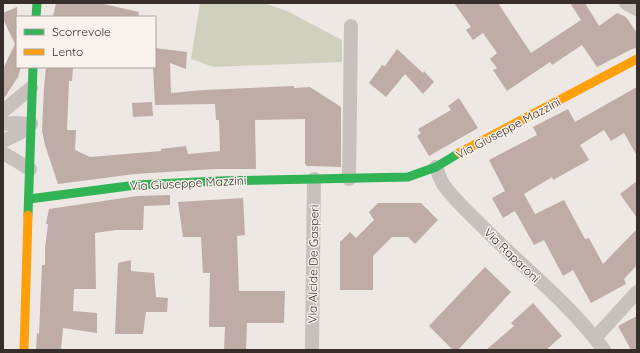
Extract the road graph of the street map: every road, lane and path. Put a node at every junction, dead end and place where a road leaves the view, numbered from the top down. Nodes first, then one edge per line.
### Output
1 (38, 3) edge
2 (626, 3) edge
3 (637, 9) edge
4 (36, 16) edge
5 (351, 26) dead end
6 (637, 59) edge
7 (33, 68) edge
8 (31, 88) junction
9 (3, 111) edge
10 (3, 124) edge
11 (31, 124) junction
12 (3, 141) edge
13 (3, 153) edge
14 (436, 167) junction
15 (30, 169) junction
16 (314, 179) junction
17 (349, 179) junction
18 (29, 199) junction
19 (637, 292) edge
20 (595, 338) junction
21 (24, 350) edge
22 (312, 350) edge
23 (604, 350) edge

1 - 4 street
2 - 3 street
5 - 17 street
6 - 14 street, Via Giuseppe Mazzini
7 - 8 street
8 - 9 street
8 - 11 street
10 - 11 street
11 - 12 street
11 - 15 street
13 - 15 street
14 - 17 street, Via Giuseppe Mazzini
14 - 20 street, Via Raparoni
15 - 18 street
16 - 17 street, Via Giuseppe Mazzini
16 - 18 street, Via Giuseppe Mazzini
16 - 22 street, Via Alcide De Gasperi
18 - 21 street
19 - 20 street
20 - 23 street, Via Raparoni

